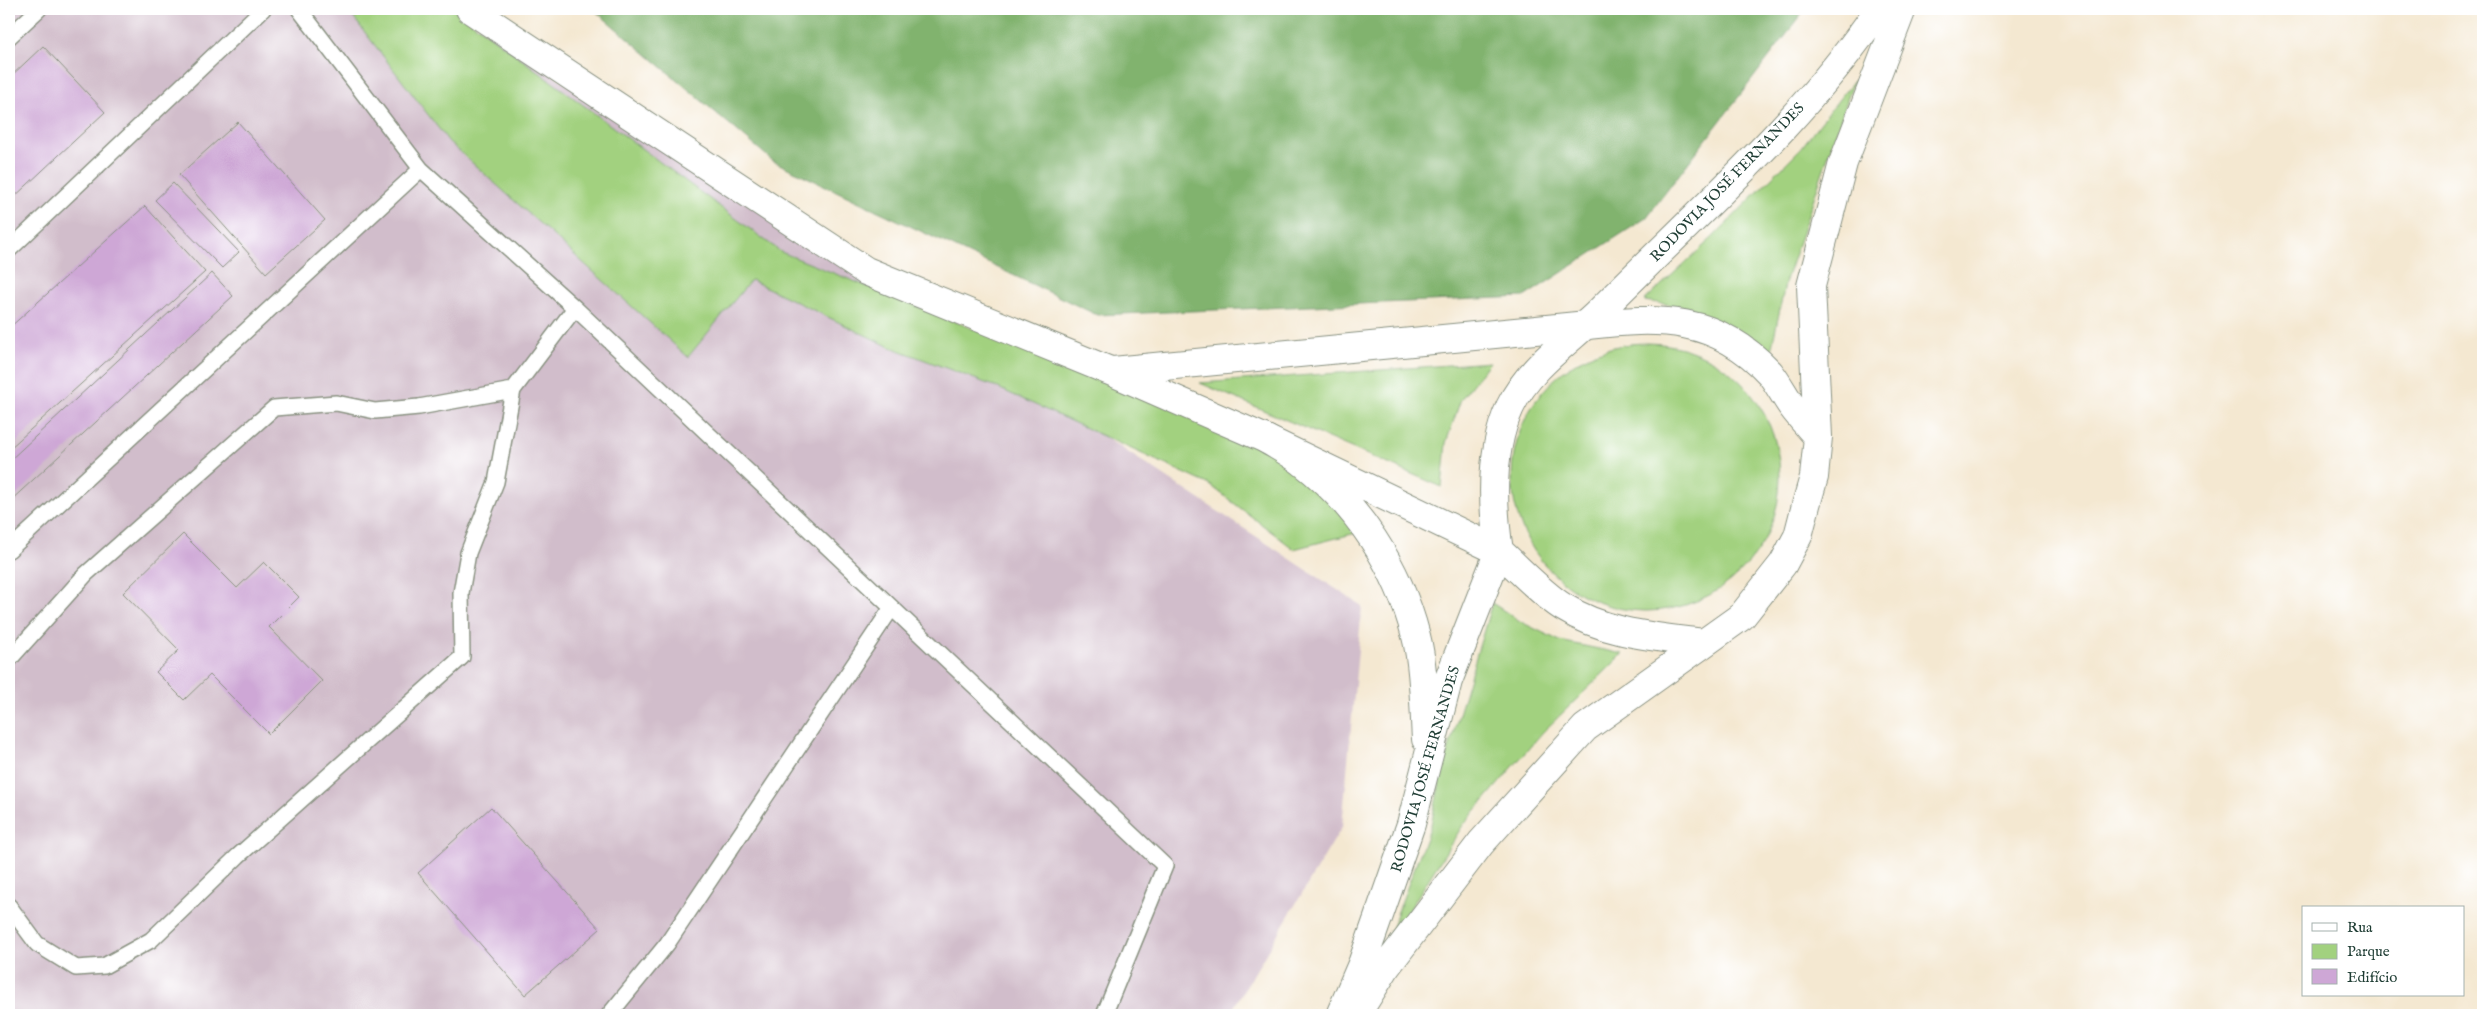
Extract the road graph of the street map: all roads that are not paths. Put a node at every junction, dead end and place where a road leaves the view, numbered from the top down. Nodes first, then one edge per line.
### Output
1 (39, 9) edge
2 (263, 9) edge
3 (299, 9) edge
4 (470, 9) edge
5 (1879, 9) edge
6 (1902, 9) edge
7 (9, 37) edge
8 (422, 169) junction
9 (9, 250) edge
10 (575, 308) junction
11 (1587, 325) junction
12 (1110, 371) junction
13 (513, 390) junction
14 (1818, 437) junction
15 (1266, 439) junction
16 (9, 550) edge
17 (1499, 551) junction
18 (891, 609) junction
19 (1704, 643) junction
20 (9, 660) edge
21 (1427, 764) junction
22 (9, 906) edge
23 (609, 1015) edge
24 (1104, 1015) edge
25 (1340, 1015) edge
26 (1356, 1015) edge

1 - 7 lane
2 - 9 lane
3 - 8 lane
4 - 12 main road
5 - 11 main road, RODOVIA JOSÉ FERNANDES
6 - 14 main road
8 - 10 lane
8 - 16 lane
10 - 13 lane
10 - 18 lane
11 - 12 main road
11 - 14 main road
11 - 17 main road, RODOVIA JOSÉ FERNANDES
12 - 15 main road
13 - 20 lane
13 - 22 lane
14 - 19 main road
15 - 17 main road
15 - 21 main road
17 - 19 main road
17 - 21 main road, RODOVIA JOSÉ FERNANDES
18 - 23 lane
18 - 24 lane
19 - 26 main road
21 - 25 main road, RODOVIA JOSÉ FERNANDES

